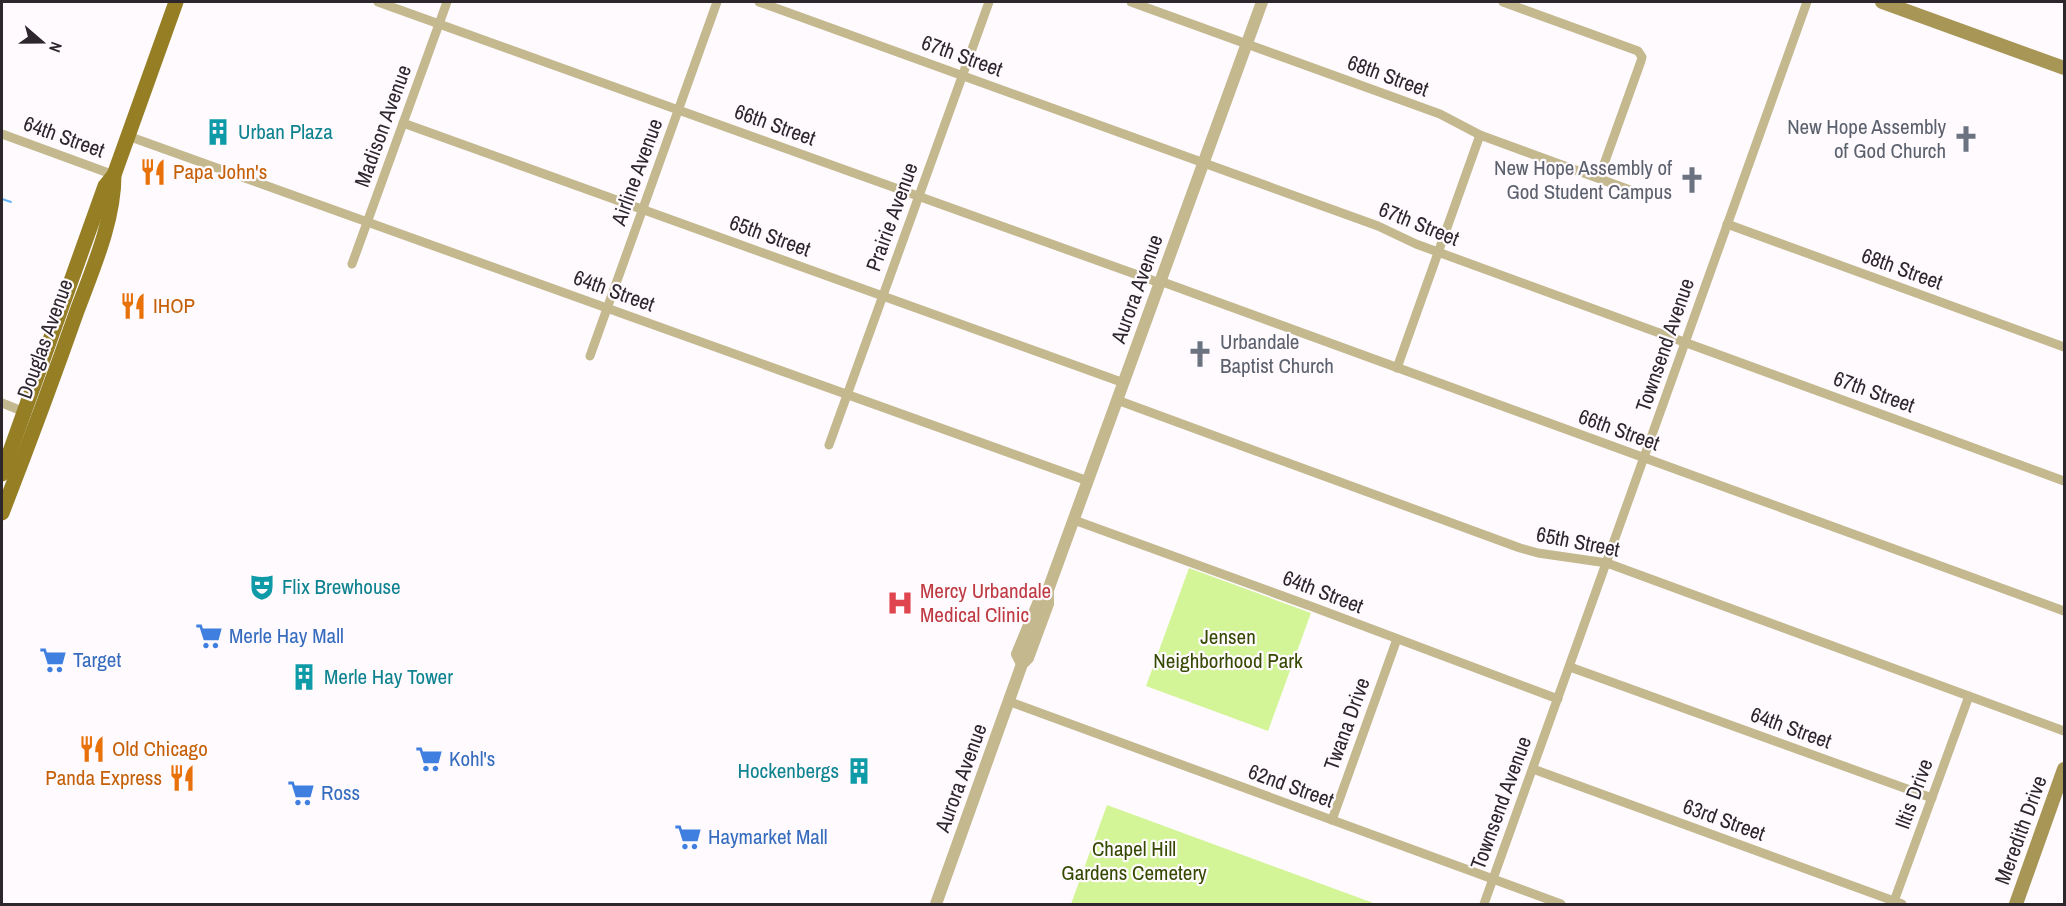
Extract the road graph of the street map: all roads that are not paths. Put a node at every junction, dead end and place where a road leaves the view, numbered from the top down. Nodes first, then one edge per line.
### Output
1 (176, 2) edge
2 (378, 2) edge
3 (447, 2) edge
4 (717, 2) edge
5 (759, 2) edge
6 (989, 2) edge
7 (1131, 2) edge
8 (1262, 2) edge
9 (1503, 2) edge
10 (1807, 2) edge
11 (1882, 2) edge
12 (439, 23) junction
13 (1247, 43) junction
14 (2064, 68) edge
15 (963, 75) junction
16 (679, 110) junction
17 (403, 123) junction
18 (2, 134) edge
19 (1480, 135) junction
20 (128, 136) junction
21 (1204, 162) junction
22 (114, 175) junction
23 (1599, 178) junction
24 (1630, 190) dead end
25 (919, 196) junction
26 (643, 209) junction
27 (368, 221) junction
28 (1727, 224) junction
29 (1438, 252) junction
30 (352, 264) dead end
31 (1160, 282) junction
32 (883, 296) junction
33 (608, 308) junction
34 (1684, 343) junction
35 (2064, 347) edge
36 (590, 356) dead end
37 (1397, 368) junction
38 (1124, 383) junction
39 (847, 395) junction
40 (1117, 400) junction
41 (2, 404) edge
42 (24, 412) junction
43 (39, 417) junction
44 (830, 445) dead end
45 (1644, 458) junction
46 (2, 474) edge
47 (2064, 481) edge
48 (1088, 482) junction
49 (2, 513) edge
50 (1074, 520) junction
51 (1607, 563) junction
52 (2064, 611) edge
53 (1397, 639) junction
54 (1570, 667) junction
55 (1969, 696) junction
56 (1558, 699) junction
57 (1008, 701) junction
58 (2064, 731) edge
59 (2064, 769) edge
60 (1533, 770) junction
61 (1932, 798) junction
62 (1332, 820) junction
63 (1493, 879) junction
64 (936, 904) edge
65 (1484, 904) edge
66 (1561, 904) edge
67 (1897, 904) edge
68 (2016, 904) edge

1 - 20 main road, Douglas Avenue
2 - 12 street, 66th Street
3 - 12 street, Madison Avenue
4 - 16 street, Airline Avenue
5 - 15 street, 67th Street
6 - 15 street, Prairie Avenue
7 - 13 street, 68th Street
8 - 13 street, Aurora Avenue
9 - 23 street
10 - 28 street, Townsend Avenue
11 - 14 main road
12 - 16 street, 66th Street
12 - 17 street, Madison Avenue
13 - 19 street, 68th Street
13 - 21 street, Aurora Avenue
15 - 21 street, 67th Street
15 - 25 street, Prairie Avenue
16 - 25 street, 66th Street
16 - 26 street, Airline Avenue
17 - 26 street, 65th Street
17 - 27 street, Madison Avenue
18 - 22 street, 64th Street
19 - 23 street, 68th Street
19 - 29 street
20 - 22 main road, Douglas Avenue
20 - 27 street, 64th Street
21 - 29 street, 67th Street
21 - 31 street, Aurora Avenue
22 - 42 main road, Douglas Avenue
22 - 43 main road, Douglas Avenue
23 - 24 street, 68th Street
25 - 31 street, 66th Street
25 - 32 street, Prairie Avenue
26 - 32 street, 65th Street
26 - 33 street, Airline Avenue
27 - 30 street, Madison Avenue
27 - 33 street, 64th Street
28 - 34 street, Townsend Avenue
28 - 35 street, 68th Street
29 - 34 street, 67th Street
29 - 37 street
31 - 37 street, 66th Street
31 - 38 street, Aurora Avenue
32 - 38 street, 65th Street
32 - 39 street, Prairie Avenue
33 - 36 street, Airline Avenue
33 - 39 street, 64th Street
34 - 45 street, Townsend Avenue
34 - 47 street, 67th Street
37 - 45 street, 66th Street
38 - 40 street, Aurora Avenue
39 - 44 street, Prairie Avenue
39 - 48 street, 64th Street
40 - 48 street, Aurora Avenue
40 - 51 street, 65th Street
41 - 42 street
42 - 43 street
42 - 46 main road, Douglas Avenue
43 - 49 main road, Douglas Avenue
45 - 51 street, Townsend Avenue
45 - 52 street, 66th Street
48 - 50 street, Aurora Avenue
50 - 53 street, 64th Street
50 - 57 street, Aurora Avenue
51 - 54 street, Townsend Avenue
51 - 55 street, 65th Street
53 - 56 street, 64th Street
53 - 62 street, Twana Drive
54 - 56 street, Townsend Avenue
54 - 61 street, 64th Street
55 - 58 street, 65th Street
55 - 61 street, Iltis Drive
56 - 60 street, Townsend Avenue
57 - 62 street, 62nd Street
57 - 64 street, Aurora Avenue
59 - 68 main road, Meredith Drive
60 - 63 street, Townsend Avenue
60 - 67 street, 63rd Street
61 - 67 street, Iltis Drive
62 - 63 street, 62nd Street
63 - 65 street, Townsend Avenue
63 - 66 street, 62nd Street

